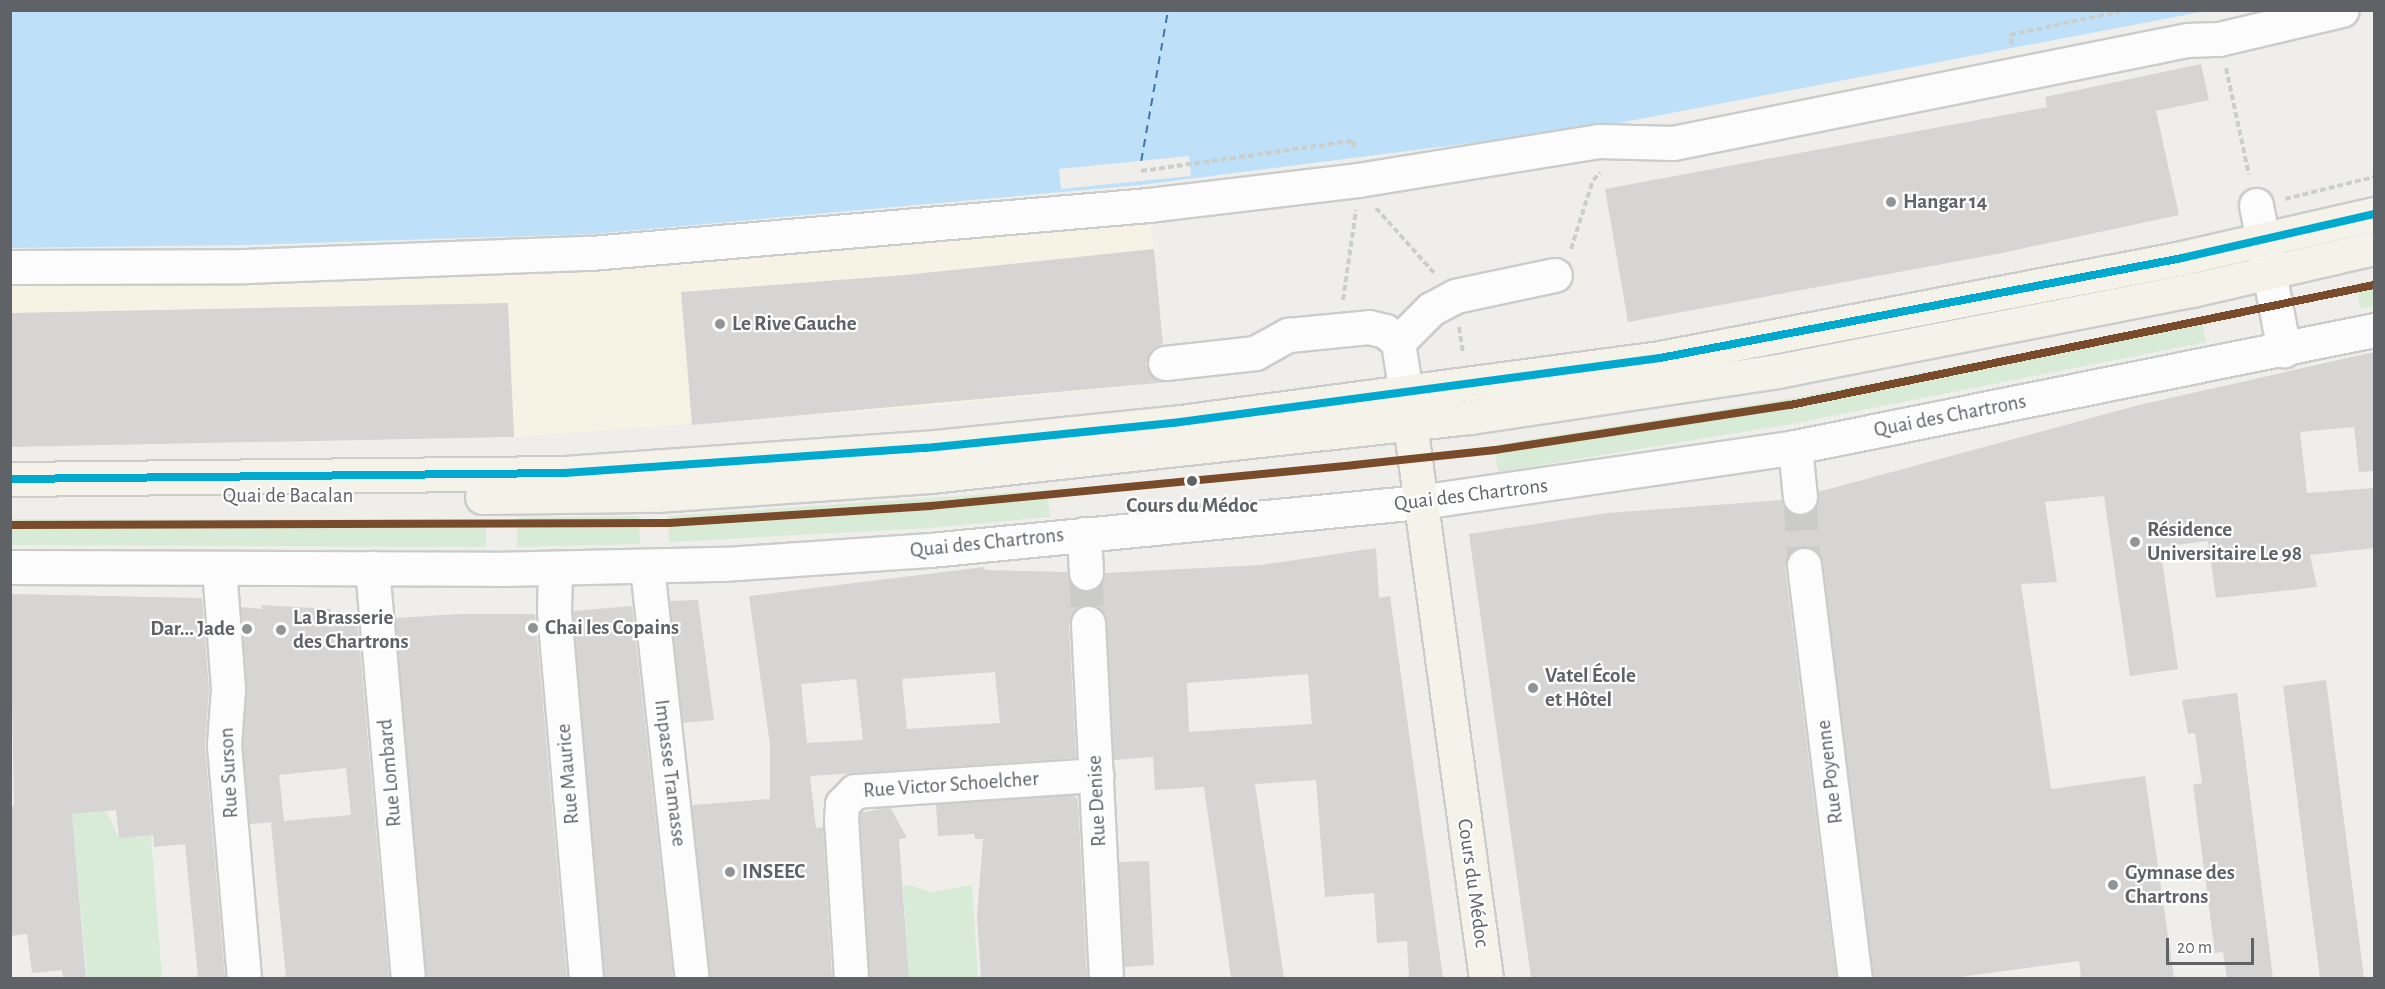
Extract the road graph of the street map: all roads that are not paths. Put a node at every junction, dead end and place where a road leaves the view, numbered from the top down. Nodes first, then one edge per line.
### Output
1 (2342, 10) edge
2 (2256, 205) road end
3 (2374, 214) edge
4 (2262, 239) junction
5 (2374, 248) edge
6 (10, 267) edge
7 (2269, 272) junction
8 (1555, 275) road end
9 (2374, 330) edge
10 (1398, 342) junction
11 (2284, 350) junction
12 (1165, 363) dead end
13 (1408, 409) junction
14 (1795, 447) junction
15 (10, 478) edge
16 (565, 485) junction
17 (10, 495) edge
18 (1800, 497) tunnel mouth
19 (1420, 502) junction
20 (1084, 534) junction
21 (1804, 565) tunnel mouth
22 (10, 567) edge
23 (647, 567) junction
24 (219, 568) junction
25 (372, 568) junction
26 (555, 568) junction
27 (1086, 573) tunnel mouth
28 (1088, 623) tunnel mouth
29 (1096, 775) junction
30 (244, 978) edge
31 (408, 978) edge
32 (586, 978) edge
33 (692, 978) edge
34 (851, 978) edge
35 (1106, 978) edge
36 (1486, 978) edge
37 (1855, 978) edge

1 - 6 street
2 - 4 street
3 - 4 main road
4 - 7 street
4 - 13 main road
5 - 7 main road
7 - 11 street
7 - 13 main road
8 - 10 street
9 - 11 street, Quai des Chartrons
10 - 12 street
10 - 13 street
11 - 14 street, Quai des Chartrons
13 - 16 main road
13 - 19 main road, Cours du Médoc
14 - 18 street
14 - 19 street, Quai des Chartrons
15 - 16 main road, Quai de Bacalan
16 - 17 main road, Quai de Bacalan
19 - 20 street, Quai des Chartrons
19 - 36 main road, Cours du Médoc
20 - 23 street, Quai des Chartrons
20 - 27 street
21 - 37 street, Rue Poyenne
22 - 24 street
23 - 26 street, Quai des Chartrons
23 - 33 street, Impasse Tramasse
24 - 25 street
24 - 30 street, Rue Surson
25 - 26 street
25 - 31 street, Rue Lombard
26 - 32 street, Rue Maurice
28 - 29 street, Rue Denise
29 - 34 street, Rue Victor Schoelcher
29 - 35 street, Rue Denise

